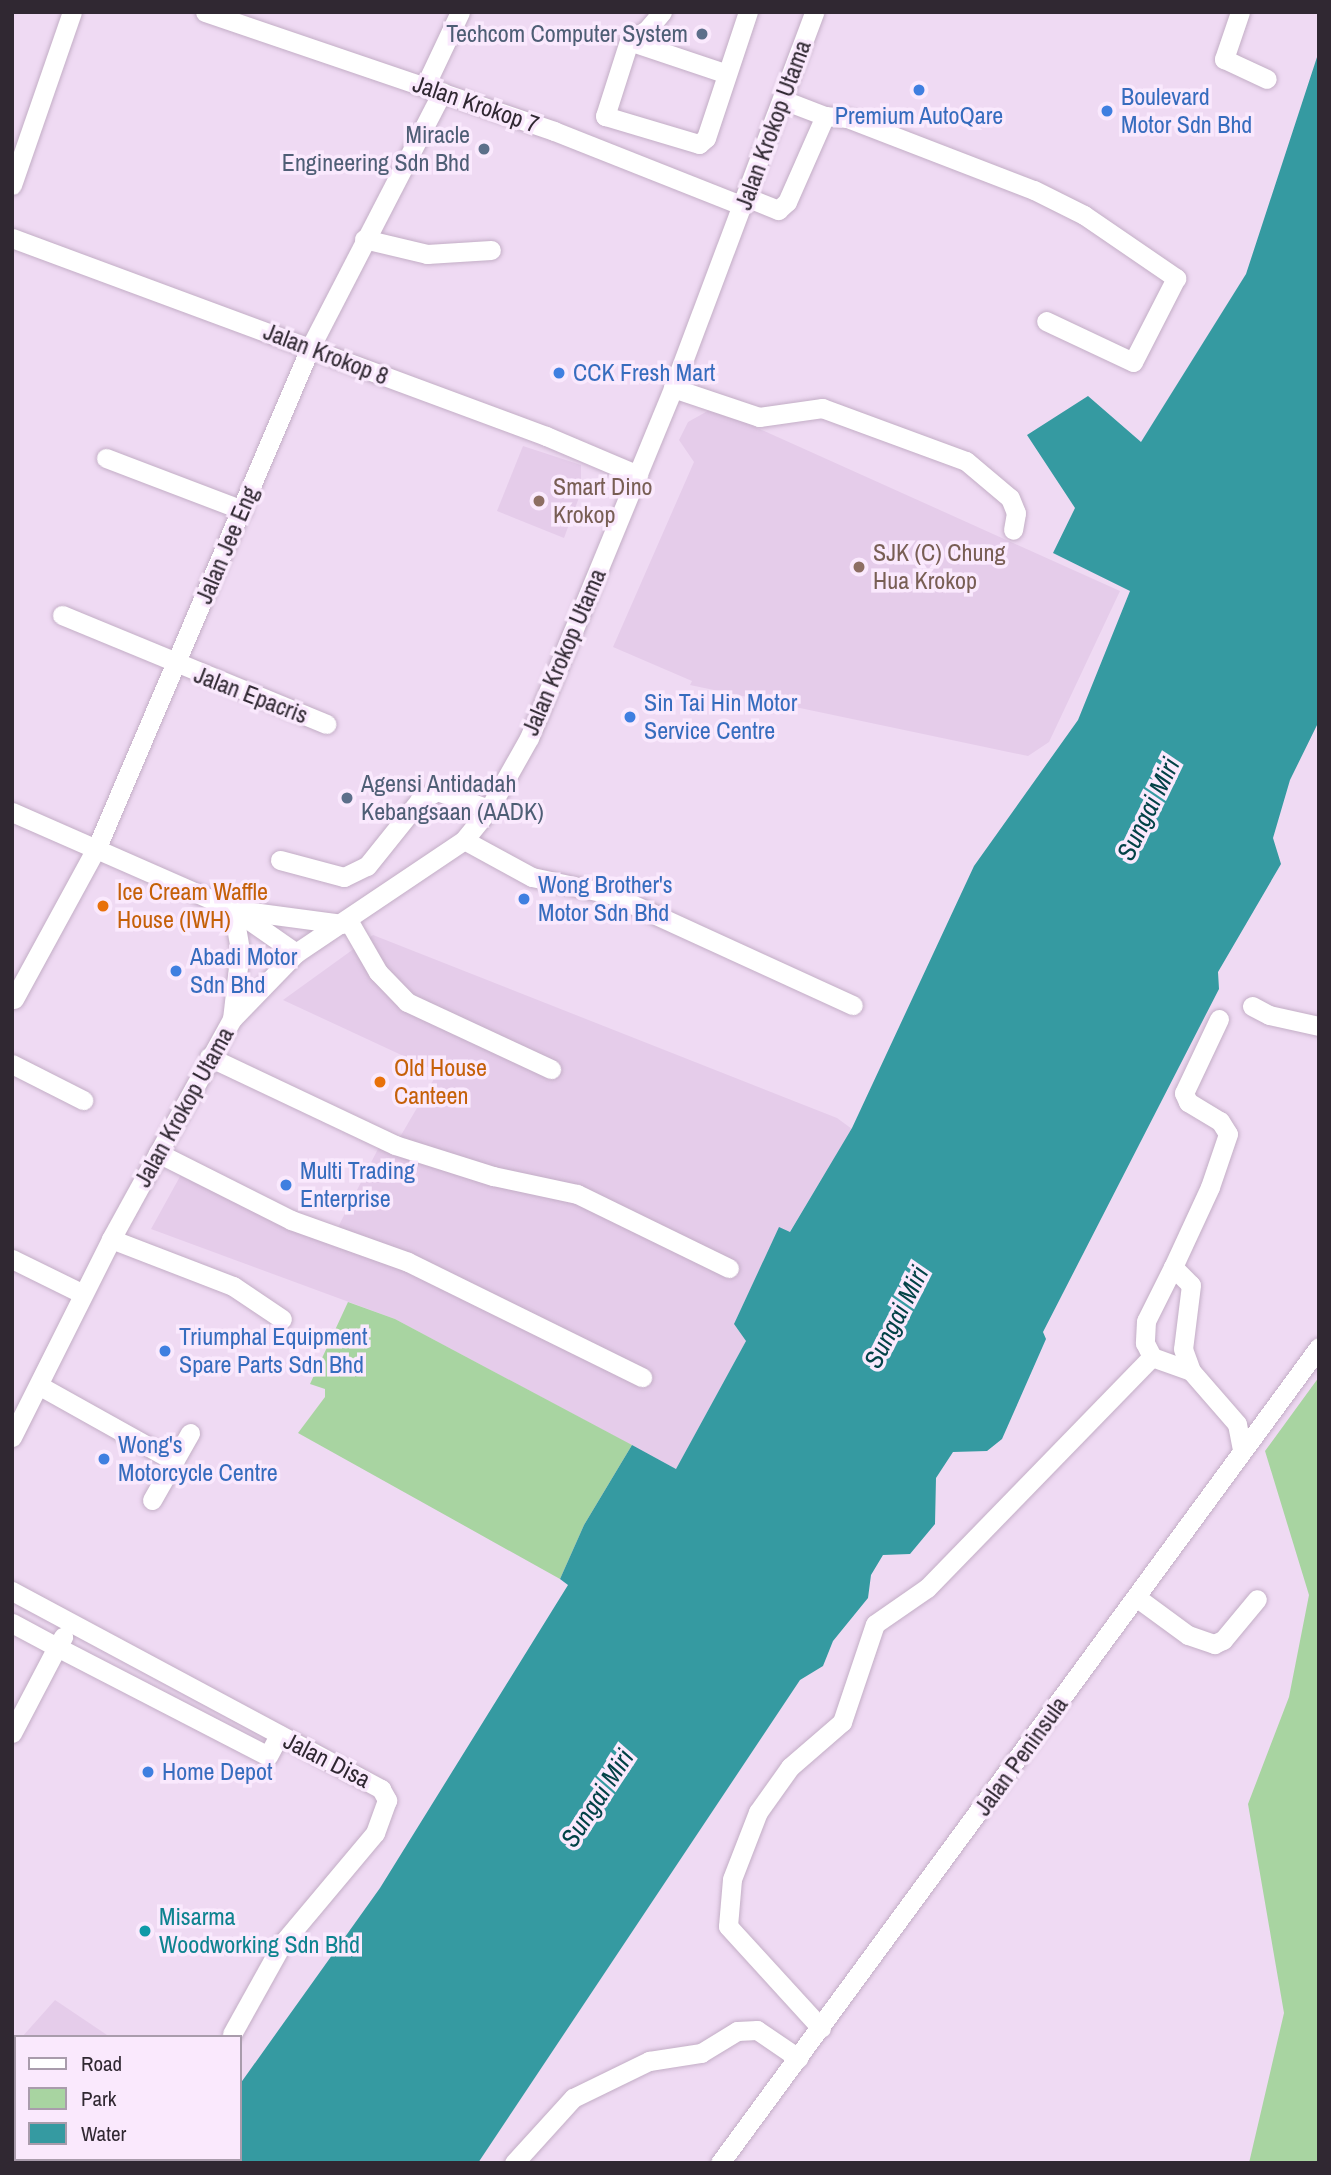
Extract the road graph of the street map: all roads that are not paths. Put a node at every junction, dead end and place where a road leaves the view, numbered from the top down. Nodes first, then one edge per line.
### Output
1 (72, 12) edge
2 (205, 12) edge
3 (460, 12) edge
4 (662, 12) edge
5 (748, 12) edge
6 (814, 12) edge
7 (1240, 12) edge
8 (629, 41) junction
9 (727, 74) junction
10 (1267, 79) dead end
11 (433, 89) junction
12 (783, 100) junction
13 (605, 116) junction
14 (825, 116) junction
15 (595, 147) junction
16 (12, 185) edge
17 (745, 202) junction
18 (12, 238) edge
19 (364, 239) junction
20 (491, 250) dead end
21 (1046, 321) dead end
22 (310, 348) junction
23 (673, 388) junction
24 (106, 458) dead end
25 (638, 475) junction
26 (242, 510) junction
27 (1013, 530) dead end
28 (62, 615) dead end
29 (177, 666) junction
30 (326, 724) dead end
31 (489, 809) junction
32 (12, 813) edge
33 (464, 840) junction
34 (97, 848) junction
35 (280, 860) dead end
36 (233, 909) junction
37 (345, 922) junction
38 (296, 953) junction
39 (14, 999) edge
40 (853, 1005) dead end
41 (1252, 1006) dead end
42 (232, 1019) junction
43 (1219, 1019) dead end
44 (1319, 1026) edge
45 (209, 1057) junction
46 (12, 1063) edge
47 (551, 1069) dead end
48 (83, 1100) dead end
49 (158, 1153) junction
50 (111, 1240) junction
51 (12, 1259) edge
52 (1173, 1267) junction
53 (729, 1268) dead end
54 (83, 1294) junction
55 (282, 1319) dead end
56 (1319, 1347) edge
57 (1152, 1357) junction
58 (1191, 1371) junction
59 (642, 1377) dead end
60 (40, 1386) junction
61 (190, 1433) dead end
62 (12, 1437) edge
63 (1242, 1450) junction
64 (174, 1461) junction
65 (152, 1500) dead end
66 (12, 1591) edge
67 (1136, 1597) junction
68 (1257, 1599) dead end
69 (12, 1623) edge
70 (71, 1623) junction
71 (102, 1640) junction
72 (57, 1647) junction
73 (89, 1663) junction
74 (12, 1733) edge
75 (279, 1735) junction
76 (821, 2028) junction
77 (232, 2034) dead end
78 (798, 2058) junction
79 (514, 2163) edge
80 (720, 2163) edge

1 - 16 street
2 - 11 street, Jalan Krokop 7
3 - 11 street, Jalan Jee Eng
4 - 8 street
5 - 9 street
6 - 12 street, Jalan Krokop Utama
7 - 10 street
8 - 9 street
8 - 13 street
9 - 13 street
11 - 15 street, Jalan Krokop 7
11 - 19 street, Jalan Jee Eng
12 - 14 street
12 - 17 street, Jalan Krokop Utama
13 - 15 street
14 - 17 street, Jalan Krokop 7
14 - 21 street
15 - 17 street, Jalan Krokop 7
17 - 23 street, Jalan Krokop Utama
18 - 22 street, Jalan Krokop 8
19 - 20 street
19 - 22 street, Jalan Jee Eng
22 - 25 street, Jalan Krokop 8
22 - 26 street, Jalan Jee Eng
23 - 25 street, Jalan Krokop Utama
23 - 27 street
24 - 26 street
25 - 31 street, Jalan Krokop Utama
26 - 29 street, Jalan Jee Eng
28 - 29 street, Jalan Epacris
29 - 30 street, Jalan Epacris
29 - 34 street, Jalan Jee Eng
31 - 33 street, Jalan Krokop Utama
31 - 35 street
32 - 34 street
33 - 37 street, Jalan Krokop Utama
33 - 40 street
34 - 36 street
34 - 39 street, Jalan Jee Eng
36 - 37 street
36 - 38 street
36 - 42 street
37 - 38 street, Jalan Krokop Utama
37 - 47 street
38 - 42 street, Jalan Krokop Utama
41 - 44 street
42 - 45 street, Jalan Krokop Utama
43 - 52 street
45 - 49 street, Jalan Krokop Utama
45 - 53 street
46 - 48 street
49 - 50 street, Jalan Krokop Utama
49 - 59 street
50 - 54 street, Jalan Krokop Utama
50 - 55 street
51 - 54 street
52 - 57 street
52 - 58 street
54 - 60 street, Jalan Krokop Utama
56 - 63 street, Jalan Peninsula
57 - 58 street
57 - 76 street
58 - 63 street
60 - 62 street, Jalan Krokop Utama
60 - 64 street
61 - 64 street
63 - 67 street, Jalan Peninsula
64 - 65 street
66 - 70 street, Jalan Disa
67 - 68 street
67 - 76 street, Jalan Peninsula
69 - 72 street
70 - 71 street, Jalan Disa
70 - 72 street
71 - 73 street
71 - 75 street, Jalan Disa
72 - 73 street
72 - 74 street
73 - 75 street
75 - 77 street, Jalan Disa
76 - 78 street, Jalan Peninsula
78 - 79 street
78 - 80 street, Jalan Peninsula

